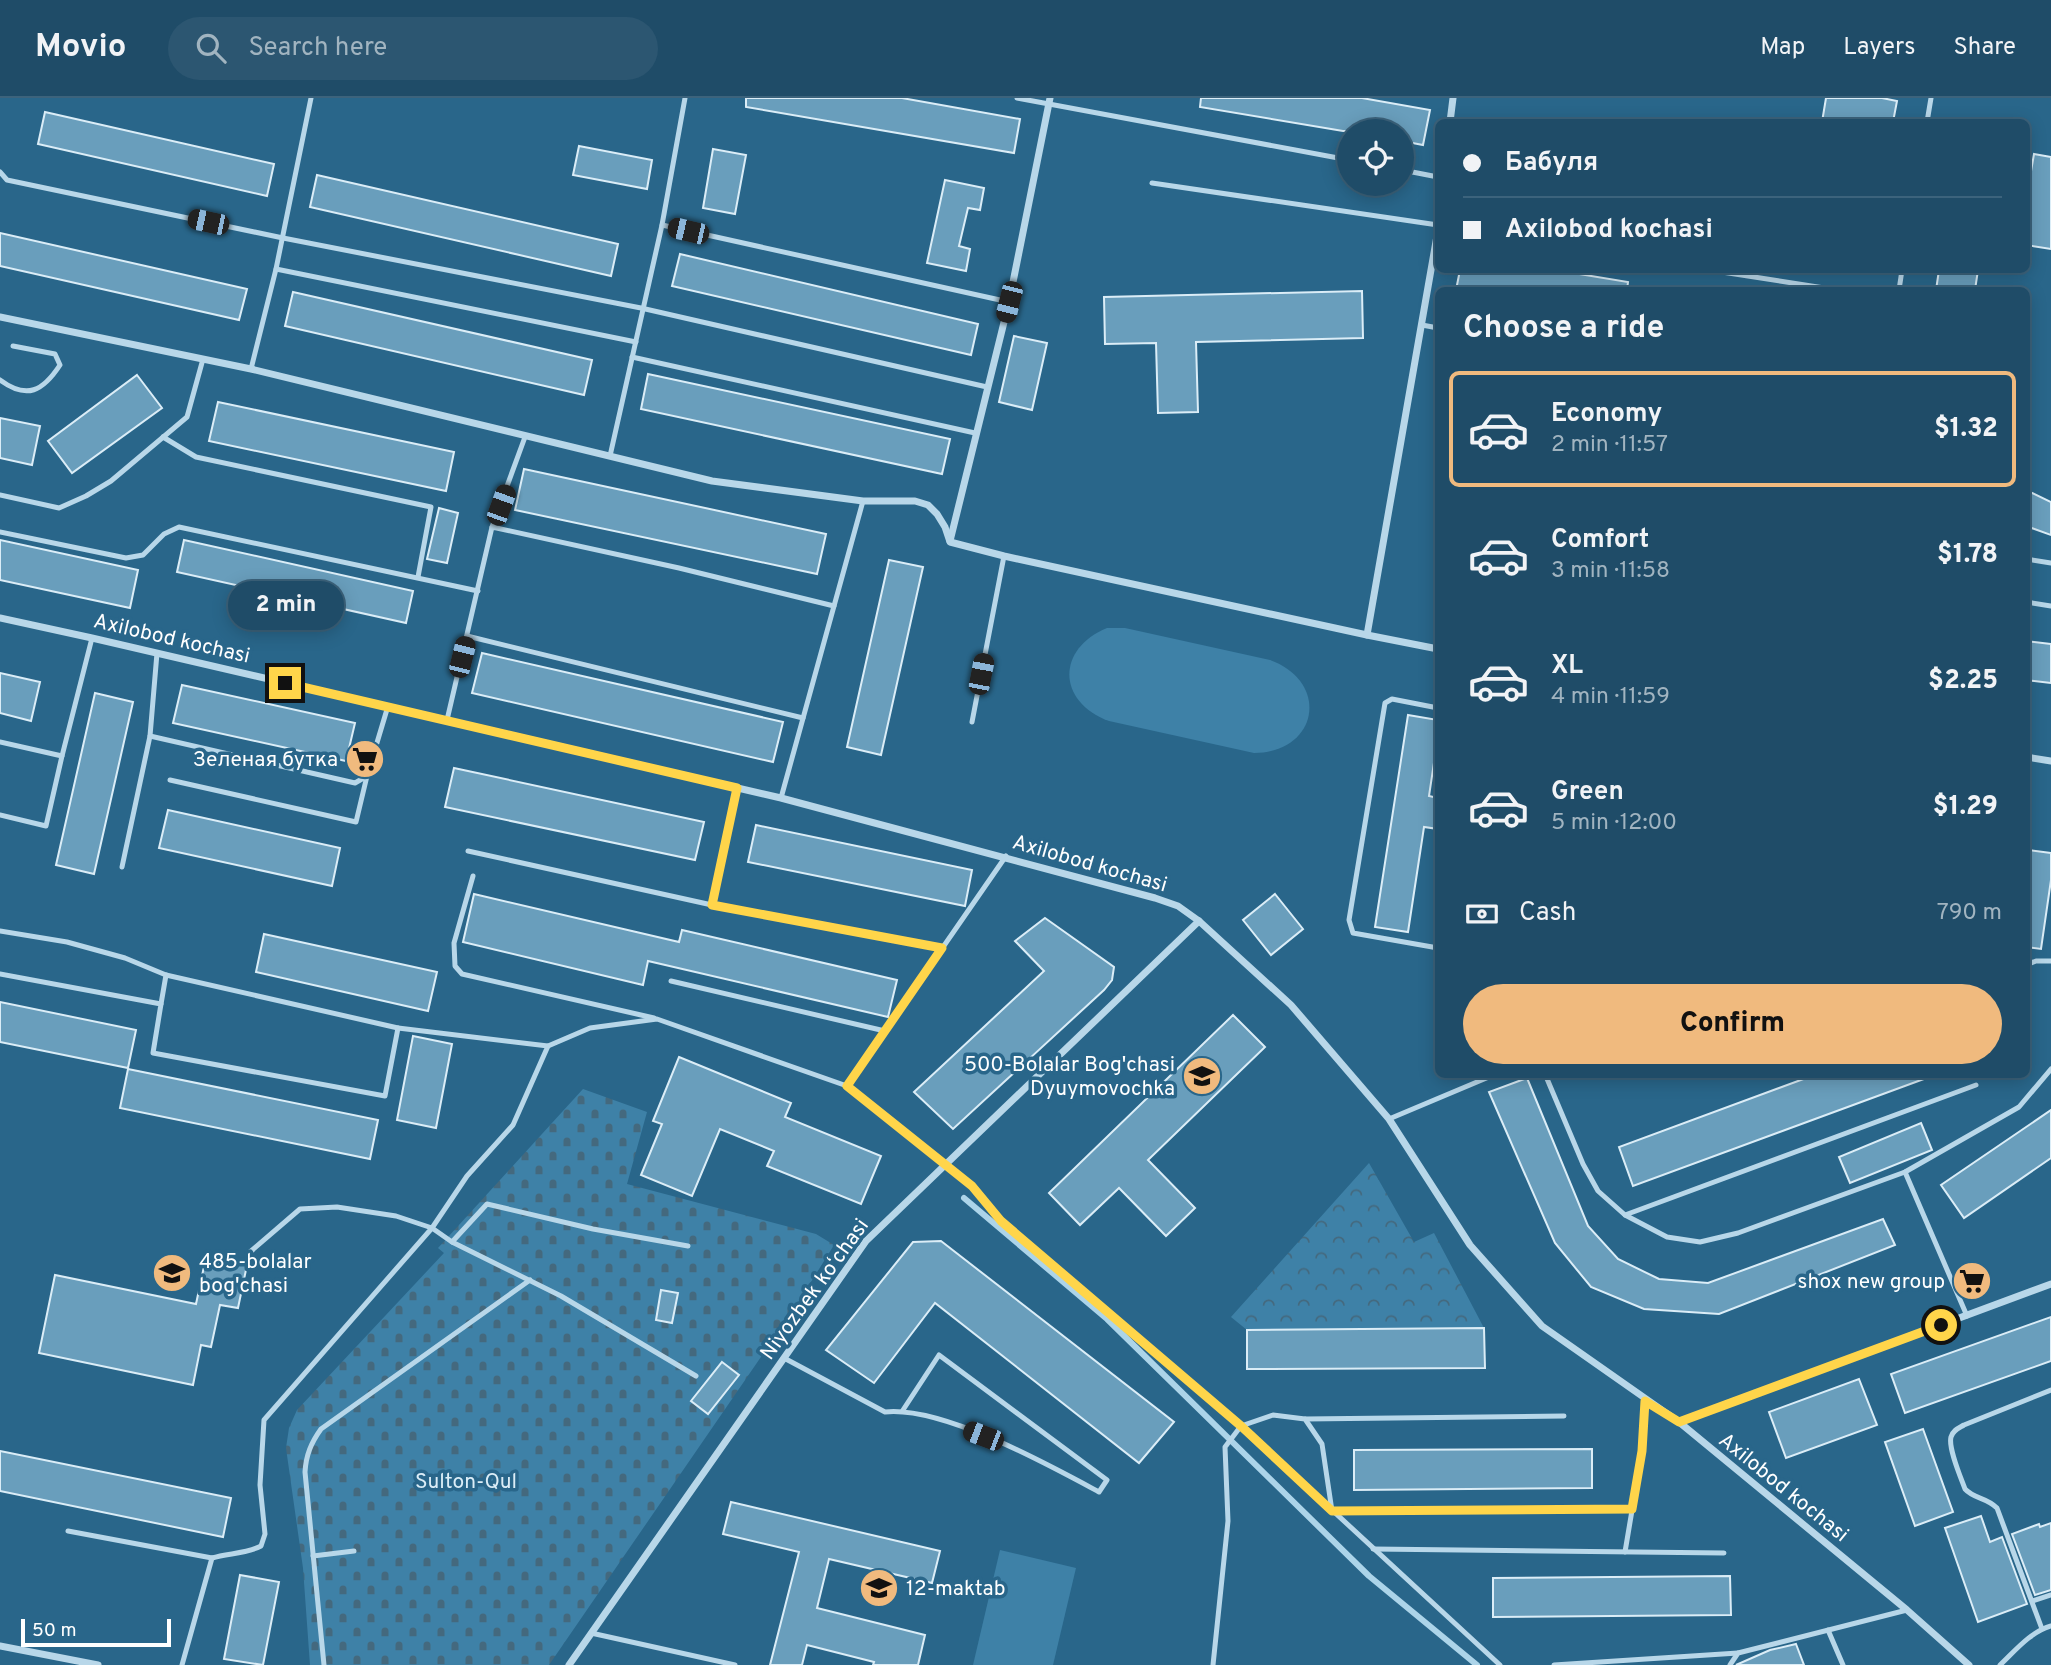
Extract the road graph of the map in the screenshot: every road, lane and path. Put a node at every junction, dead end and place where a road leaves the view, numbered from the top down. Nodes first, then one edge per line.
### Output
1 (311, 98) edge
2 (685, 98) edge
3 (1017, 98) edge
4 (1453, 98) edge
5 (1931, 98) edge
6 (1050, 101) edge
7 (1450, 119) edge
8 (1928, 119) edge
9 (1337, 158) edge
10 (0, 172) edge
11 (1414, 172) edge
12 (1435, 176) edge
13 (1152, 183) dead end
14 (662, 225) junction
15 (1435, 228) edge
16 (283, 237) junction
17 (1435, 246) edge
18 (276, 269) junction
19 (1728, 273) edge
20 (1818, 287) edge
21 (1009, 302) junction
22 (641, 308) junction
23 (0, 317) edge
24 (1422, 325) junction
25 (1435, 327) edge
26 (636, 342) junction
27 (13, 346) dead end
28 (632, 357) junction
29 (203, 359) junction
30 (251, 369) junction
31 (0, 380) edge
32 (987, 387) junction
33 (975, 433) junction
34 (525, 436) junction
35 (163, 437) junction
36 (610, 456) junction
37 (0, 495) edge
38 (863, 502) junction
39 (492, 527) junction
40 (0, 532) edge
41 (950, 542) junction
42 (1004, 556) junction
43 (2030, 560) edge
44 (2051, 563) edge
45 (418, 578) junction
46 (478, 591) junction
47 (2030, 603) edge
48 (834, 606) junction
49 (2051, 606) edge
50 (0, 618) edge
51 (1367, 635) junction
52 (467, 636) junction
53 (92, 638) junction
54 (1435, 648) edge
55 (157, 653) junction
56 (388, 706) junction
57 (1435, 707) edge
58 (803, 718) junction
59 (447, 720) junction
60 (972, 722) dead end
61 (150, 736) junction
62 (0, 742) edge
63 (62, 756) junction
64 (2030, 758) edge
65 (2051, 761) edge
66 (367, 776) junction
67 (170, 780) dead end
68 (737, 788) junction
69 (781, 798) junction
70 (0, 815) edge
71 (468, 851) dead end
72 (1006, 856) junction
73 (122, 867) dead end
74 (473, 876) dead end
75 (712, 905) junction
76 (1199, 921) junction
77 (0, 931) edge
78 (1435, 947) edge
79 (942, 948) junction
80 (2051, 961) edge
81 (2030, 963) edge
82 (0, 974) edge
83 (166, 975) junction
84 (671, 981) dead end
85 (161, 1004) junction
86 (657, 1019) junction
87 (398, 1028) junction
88 (885, 1031) junction
89 (548, 1046) junction
90 (2051, 1069) edge
91 (1486, 1078) edge
92 (1547, 1078) edge
93 (1976, 1085) dead end
94 (847, 1086) junction
95 (1389, 1119) junction
96 (945, 1164) junction
97 (1905, 1172) junction
98 (1625, 1215) junction
99 (432, 1228) junction
100 (452, 1242) junction
101 (688, 1246) dead end
102 (250, 1252) dead end
103 (530, 1280) junction
104 (2051, 1284) edge
105 (1967, 1316) junction
106 (784, 1359) junction
107 (696, 1376) dead end
108 (2051, 1390) edge
109 (1645, 1401) junction
110 (902, 1410) junction
111 (1564, 1416) dead end
112 (1305, 1419) junction
113 (1679, 1422) junction
114 (1241, 1426) junction
115 (1632, 1509) junction
116 (1332, 1511) junction
117 (68, 1531) dead end
118 (1373, 1549) junction
119 (354, 1550) dead end
120 (1625, 1552) junction
121 (1724, 1553) dead end
122 (313, 1556) junction
123 (212, 1558) junction
124 (2051, 1595) edge
125 (2032, 1601) junction
126 (1907, 1610) junction
127 (2051, 1626) edge
128 (2042, 1629) junction
129 (1828, 1630) junction
130 (592, 1633) junction
131 (0, 1646) edge
132 (1738, 1653) junction
133 (98, 1665) edge
134 (182, 1665) edge
135 (324, 1665) edge
136 (569, 1665) edge
137 (735, 1665) edge
138 (1213, 1665) edge
139 (1500, 1665) edge
140 (1554, 1665) edge
141 (1730, 1665) edge
142 (1843, 1665) edge
143 (1969, 1665) edge
144 (2000, 1665) edge

1 - 16 lane
2 - 14 lane
3 - 6 lane
4 - 7 street
5 - 8 lane
6 - 9 lane
6 - 21 street
10 - 16 lane
11 - 12 lane
13 - 15 lane
14 - 21 lane
14 - 22 lane
16 - 18 lane
16 - 22 lane
17 - 24 street
18 - 26 lane
18 - 30 lane
19 - 20 lane
21 - 32 street
22 - 26 lane
22 - 32 lane
23 - 29 street
24 - 25 lane
24 - 51 street
26 - 28 lane
27 - 31 lane
28 - 33 lane
28 - 36 lane
29 - 30 street
29 - 35 lane
30 - 34 street
32 - 33 street
33 - 41 street
34 - 36 street
34 - 39 lane
35 - 37 lane
35 - 45 lane
36 - 38 street
38 - 41 street
38 - 48 lane
39 - 46 lane
39 - 48 lane
40 - 45 lane
41 - 42 street
42 - 51 street
42 - 60 lane
43 - 44 lane
45 - 46 lane
46 - 52 lane
47 - 49 lane
48 - 58 lane
50 - 53 street, Axilobod kochasi
51 - 54 street
52 - 58 lane
52 - 59 lane
53 - 55 street, Axilobod kochasi
53 - 63 lane
55 - 56 street, Axilobod kochasi
55 - 61 lane
56 - 59 street, Axilobod kochasi
56 - 66 lane
57 - 78 lane
58 - 69 lane
59 - 68 street, Axilobod kochasi
61 - 66 lane
61 - 73 lane
62 - 63 lane
63 - 70 lane
64 - 65 street
66 - 67 lane
68 - 69 street, Axilobod kochasi
68 - 75 lane
69 - 72 street, Axilobod kochasi
71 - 75 lane
72 - 76 street, Axilobod kochasi
72 - 79 lane
74 - 86 lane
75 - 79 lane
76 - 95 street, Axilobod kochasi
76 - 96 street, Niyozbek koʻchasi
77 - 83 lane
79 - 88 lane
80 - 81 lane
82 - 85 lane
83 - 85 lane
83 - 87 lane
84 - 88 lane
85 - 87 lane
86 - 89 lane
86 - 94 lane
87 - 89 lane
88 - 94 lane
89 - 99 lane
90 - 97 lane
91 - 95 lane
92 - 98 lane
93 - 98 lane
94 - 96 lane
95 - 109 street, Axilobod kochasi
96 - 106 street, Niyozbek koʻchasi
96 - 114 lane
97 - 98 lane
97 - 105 lane
99 - 100 lane
99 - 102 lane
99 - 123 lane
100 - 101 lane
100 - 103 lane
103 - 107 lane
103 - 122 lane
104 - 105 street
105 - 113 street
106 - 110 lane
106 - 130 street, Niyozbek koʻchasi
108 - 125 lane
109 - 113 street, Axilobod kochasi
109 - 115 lane
110 - 110 lane
111 - 112 lane
112 - 114 lane
112 - 116 lane
113 - 126 street, Axilobod kochasi
114 - 116 lane
114 - 138 lane
115 - 116 lane
115 - 120 lane
116 - 118 lane
117 - 123 lane
118 - 120 lane
118 - 139 lane
119 - 122 lane
120 - 121 lane
122 - 135 lane
123 - 134 lane
124 - 125 lane
125 - 128 lane
126 - 129 lane
126 - 143 street, Axilobod kochasi
127 - 128 lane
128 - 144 lane
129 - 132 lane
129 - 142 lane
130 - 136 street, Niyozbek koʻchasi
130 - 137 lane
131 - 133 street
132 - 140 lane
132 - 141 lane

